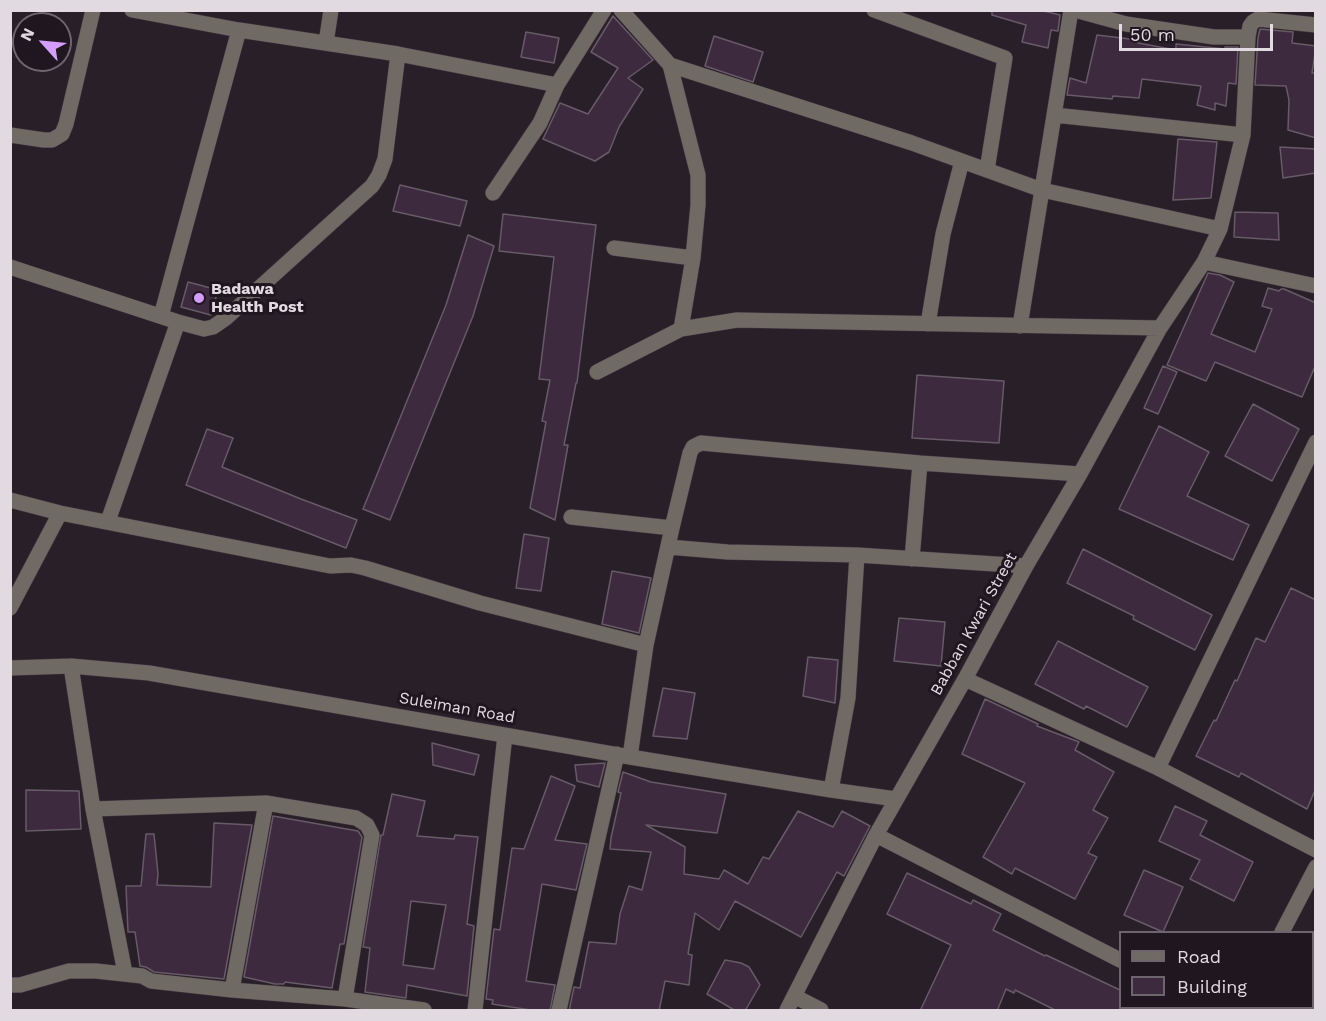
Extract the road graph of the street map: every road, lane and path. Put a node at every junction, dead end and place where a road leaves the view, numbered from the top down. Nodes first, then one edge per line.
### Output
1 (93, 10) edge
2 (132, 10) edge
3 (331, 10) edge
4 (604, 10) edge
5 (621, 10) edge
6 (874, 10) edge
7 (1073, 10) edge
8 (1127, 17) edge
9 (1316, 25) edge
10 (239, 30) junction
11 (1248, 37) junction
12 (326, 43) junction
13 (398, 54) junction
14 (670, 65) junction
15 (557, 85) junction
16 (1054, 115) junction
17 (10, 135) edge
18 (1243, 135) junction
19 (962, 160) junction
20 (987, 170) junction
21 (1042, 190) junction
22 (493, 192) dead end
23 (1220, 229) junction
24 (614, 248) dead end
25 (693, 258) junction
26 (1204, 262) junction
27 (10, 267) edge
28 (1316, 286) edge
29 (161, 316) junction
30 (178, 322) junction
31 (928, 324) junction
32 (1020, 326) junction
33 (1160, 328) junction
34 (681, 329) junction
35 (597, 372) dead end
36 (1316, 442) edge
37 (920, 463) junction
38 (1080, 474) junction
39 (10, 500) edge
40 (60, 513) junction
41 (571, 517) dead end
42 (108, 521) junction
43 (672, 528) junction
44 (668, 547) junction
45 (857, 555) junction
46 (912, 559) junction
47 (1026, 566) junction
48 (10, 608) edge
49 (646, 645) junction
50 (71, 666) junction
51 (10, 668) edge
52 (965, 680) junction
53 (505, 735) junction
54 (624, 756) junction
55 (1158, 768) junction
56 (831, 790) junction
57 (896, 799) junction
58 (266, 803) junction
59 (93, 809) junction
60 (876, 835) junction
61 (1316, 850) edge
62 (1316, 867) edge
63 (1283, 931) edge
64 (1119, 959) edge
65 (125, 974) junction
66 (10, 985) edge
67 (232, 990) junction
68 (794, 996) junction
69 (345, 999) junction
70 (424, 1011) edge
71 (475, 1011) edge
72 (559, 1011) edge
73 (787, 1011) edge
74 (821, 1011) edge

1 - 17 street
2 - 10 street
3 - 12 street
4 - 15 street
5 - 14 street
6 - 20 street
7 - 8 street
7 - 16 street
8 - 11 street
9 - 11 street
10 - 12 street
10 - 29 street
11 - 18 street, Babban Kwari Street
12 - 13 street
13 - 15 street
13 - 30 street
14 - 19 street
14 - 25 street
15 - 22 street
16 - 18 street
16 - 21 street
18 - 23 street, Babban Kwari Street
19 - 20 street
19 - 31 street
20 - 21 street
21 - 23 street
21 - 32 street
23 - 26 street, Babban Kwari Street
24 - 25 street
25 - 34 street
26 - 28 street
26 - 33 street, Babban Kwari Street
27 - 29 street
29 - 30 street
30 - 42 street
31 - 32 street
31 - 34 street
32 - 33 street
33 - 38 street, Babban Kwari Street
34 - 35 street
36 - 55 street
37 - 38 street
37 - 43 street
37 - 46 street
38 - 47 street, Babban Kwari Street
39 - 40 street
40 - 42 street
40 - 48 street
41 - 43 street
42 - 49 street
43 - 44 street
44 - 45 street
44 - 49 street
45 - 46 street
45 - 56 street
46 - 47 street
47 - 52 street, Babban Kwari Street
49 - 54 street
50 - 51 street, Suleiman Road
50 - 53 street, Suleiman Road
50 - 59 street
52 - 55 street
52 - 57 street, Babban Kwari Street
53 - 54 street, Suleiman Road
53 - 71 street
54 - 56 street, Suleiman Road
54 - 72 street
55 - 61 street
56 - 57 street, Suleiman Road
57 - 60 street, Babban Kwari Street
58 - 59 street
58 - 67 street
58 - 69 street
59 - 65 street
60 - 64 street
60 - 68 street, Babban Kwari Street
62 - 63 street
65 - 66 street
65 - 67 street
67 - 69 street
68 - 73 street, Babban Kwari Street
68 - 74 street
69 - 70 street

